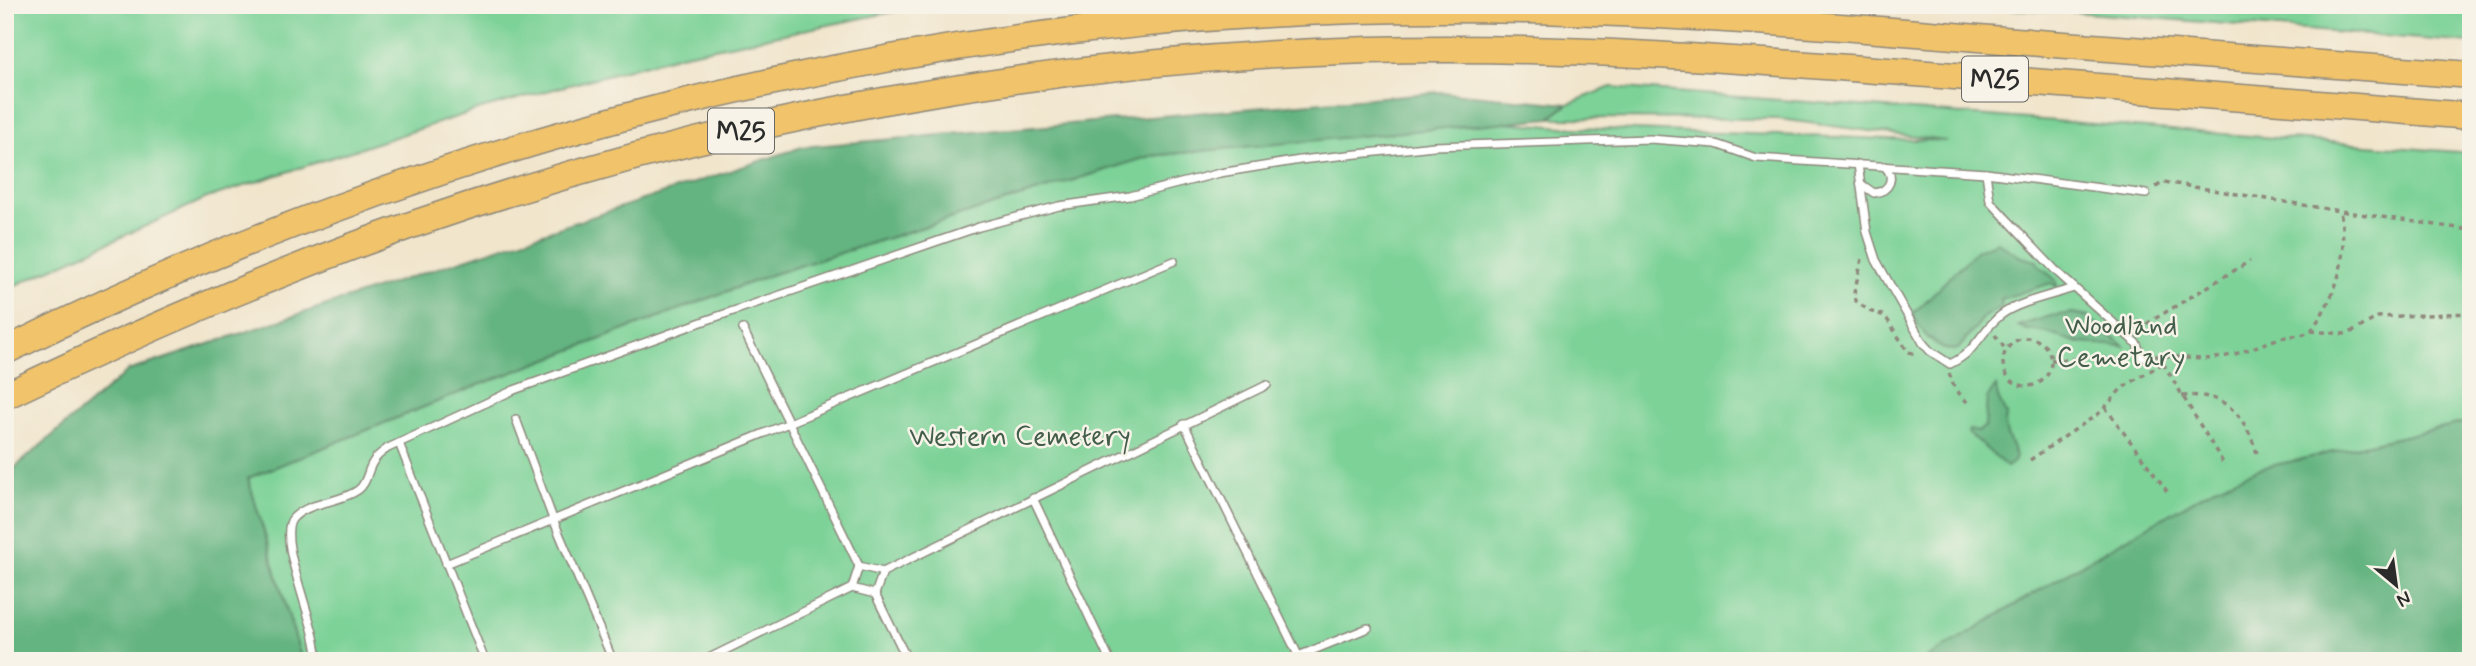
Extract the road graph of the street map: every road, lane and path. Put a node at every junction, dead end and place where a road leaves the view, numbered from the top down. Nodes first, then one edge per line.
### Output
1 (2471, 75) edge
2 (2471, 116) edge
3 (1858, 164) junction
4 (1884, 166) junction
5 (1986, 173) junction
6 (1860, 184) junction
7 (2146, 194) joint
8 (2340, 211) junction
9 (2471, 230) edge
10 (1871, 247) junction
11 (1174, 261) dead end
12 (2250, 261) dead end
13 (2074, 288) junction
14 (2471, 313) edge
15 (1990, 328) junction
16 (743, 329) dead end
17 (2311, 331) junction
18 (2127, 336) junction
19 (2006, 350) junction
20 (5, 351) edge
21 (1930, 351) junction
22 (2158, 355) junction
23 (2142, 357) junction
24 (2051, 360) junction
25 (2163, 363) junction
26 (1950, 365) junction
27 (1267, 385) dead end
28 (5, 396) edge
29 (2182, 396) junction
30 (1969, 404) dead end
31 (2105, 407) junction
32 (516, 419) dead end
33 (789, 423) junction
34 (1184, 424) junction
35 (399, 443) junction
36 (2257, 453) dead end
37 (2030, 460) dead end
38 (2225, 466) dead end
39 (2169, 494) dead end
40 (1033, 498) junction
41 (553, 519) junction
42 (446, 564) junction
43 (859, 566) junction
44 (883, 572) junction
45 (852, 588) junction
46 (875, 594) junction
47 (1368, 628) dead end
48 (1298, 655) junction
49 (317, 661) edge
50 (485, 661) edge
51 (613, 661) edge
52 (703, 661) edge
53 (908, 661) edge
54 (1110, 661) edge
55 (1286, 661) edge

1 - 20 highway, M25
2 - 28 highway, M25
3 - 4 lane
3 - 6 lane
3 - 35 lane
4 - 5 lane
4 - 6 lane
5 - 7 lane
5 - 13 lane
6 - 10 lane
7 - 8 path
8 - 9 path
8 - 17 path
10 - 21 lane
10 - 21 path
11 - 33 lane
12 - 18 path
13 - 15 lane
13 - 18 lane
14 - 17 path
15 - 19 path
15 - 26 lane
16 - 33 lane
17 - 22 path
18 - 23 lane
19 - 24 path
19 - 24 path
21 - 26 lane
22 - 23 path
22 - 25 path
23 - 24 path
25 - 29 path
25 - 31 path
26 - 30 path
27 - 34 lane
29 - 36 path
29 - 38 path
31 - 37 path
31 - 39 path
32 - 41 lane
33 - 41 lane
33 - 43 lane
34 - 40 lane
34 - 48 lane
35 - 42 lane
35 - 49 lane
40 - 44 lane
40 - 54 lane
41 - 42 lane
41 - 51 lane
42 - 50 lane
43 - 44 lane
43 - 45 lane
44 - 46 lane
45 - 46 lane
45 - 52 lane
46 - 53 lane
47 - 48 lane
48 - 55 lane

